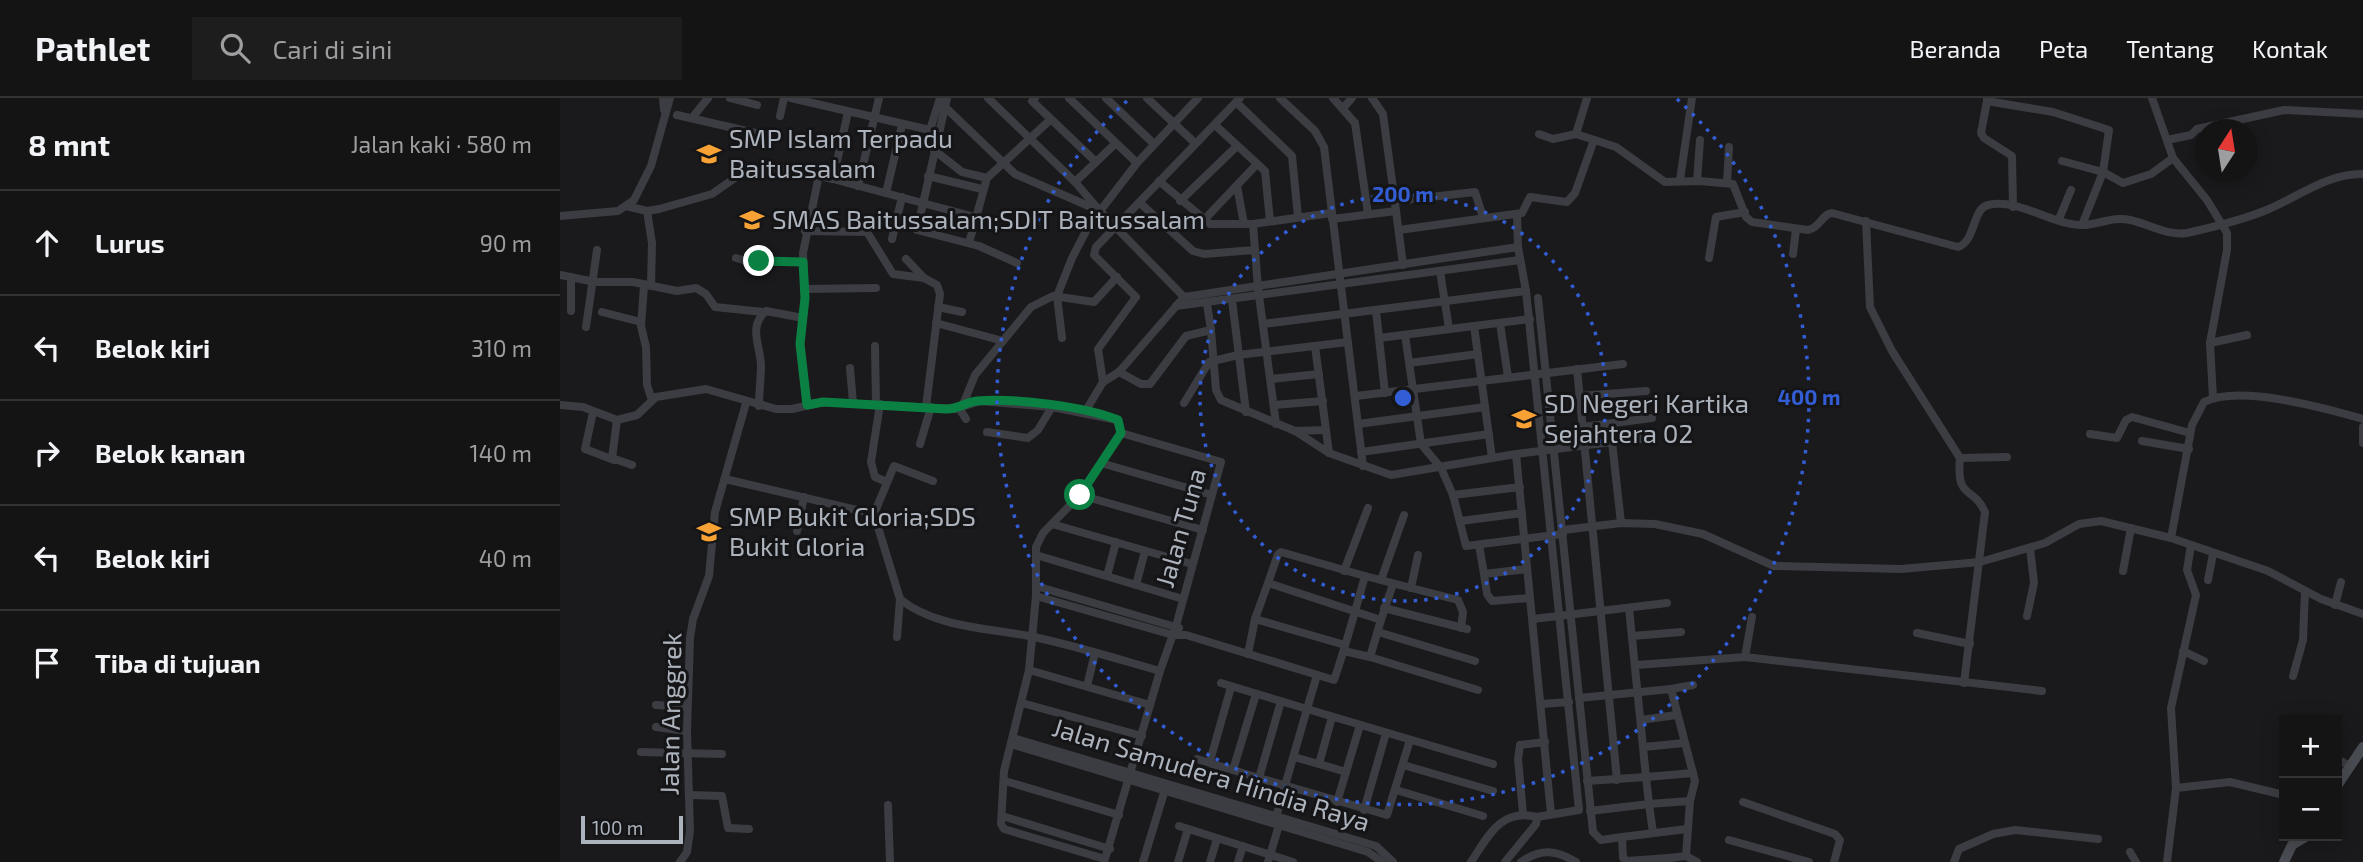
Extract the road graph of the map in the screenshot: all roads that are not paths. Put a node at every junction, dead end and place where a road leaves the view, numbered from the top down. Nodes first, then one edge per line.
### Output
1 (663, 98) edge
2 (670, 98) edge
3 (708, 98) edge
4 (730, 98) edge
5 (784, 98) edge
6 (791, 98) edge
7 (879, 98) edge
8 (940, 98) edge
9 (988, 98) edge
10 (1106, 98) edge
11 (1147, 98) edge
12 (1280, 98) edge
13 (1333, 98) edge
14 (1352, 98) edge
15 (1372, 98) edge
16 (1587, 98) edge
17 (1692, 98) edge
18 (2152, 98) edge
19 (1032, 99) edge
20 (1071, 99) edge
21 (1987, 99) edge
22 (1193, 100) edge
23 (1238, 100) edge
24 (946, 102) edge
25 (757, 105) dead end
26 (1343, 108) junction
27 (664, 110) junction
28 (848, 112) junction
29 (2363, 114) edge
30 (677, 115) dead end
31 (780, 116) dead end
32 (692, 118) junction
33 (874, 118) junction
34 (1050, 120) junction
35 (1175, 124) junction
36 (902, 125) junction
37 (1215, 125) junction
38 (760, 134) dead end
39 (1539, 134) dead end
40 (1576, 134) junction
41 (1030, 139) junction
42 (2167, 139) junction
43 (1594, 140) junction
44 (1700, 140) dead end
45 (1116, 143) junction
46 (1195, 143) junction
47 (1154, 144) junction
48 (1237, 146) junction
49 (1729, 147) dead end
50 (934, 150) junction
51 (2173, 158) junction
52 (2063, 161) dead end
53 (1096, 162) junction
54 (1137, 163) junction
55 (1258, 164) junction
56 (1004, 165) junction
57 (2103, 172) junction
58 (2363, 174) edge
59 (819, 175) junction
60 (928, 176) junction
61 (987, 178) junction
62 (833, 179) junction
63 (1681, 180) junction
64 (1159, 181) junction
65 (1697, 181) junction
66 (1075, 182) junction
67 (1727, 183) junction
68 (858, 186) junction
69 (1237, 186) junction
70 (982, 189) junction
71 (2070, 190) dead end
72 (886, 193) junction
73 (902, 197) junction
74 (1181, 201) junction
75 (1395, 201) junction
76 (922, 202) junction
77 (1140, 203) junction
78 (626, 206) junction
79 (2013, 207) junction
80 (647, 211) junction
81 (1099, 211) junction
82 (1396, 211) junction
83 (1745, 212) junction
84 (1368, 214) junction
85 (1517, 214) junction
86 (560, 216) edge
87 (975, 216) junction
88 (1332, 216) junction
89 (1298, 217) junction
90 (1483, 217) junction
91 (2059, 219) junction
92 (1203, 221) junction
93 (1270, 221) junction
94 (1866, 221) junction
95 (1244, 224) junction
96 (1253, 224) junction
97 (2082, 225) junction
98 (2222, 225) junction
99 (1114, 228) junction
100 (1796, 229) junction
101 (1399, 230) junction
102 (805, 231) junction
103 (892, 239) dead end
104 (969, 243) junction
105 (1518, 247) junction
106 (597, 250) dead end
107 (1254, 250) junction
108 (1793, 254) dead end
109 (736, 258) dead end
110 (1709, 258) dead end
111 (906, 259) dead end
112 (1520, 260) junction
113 (803, 262) junction
114 (1017, 263) dead end
115 (1403, 265) junction
116 (1440, 271) junction
117 (1339, 274) junction
118 (560, 275) edge
119 (571, 277) junction
120 (1117, 277) junction
121 (925, 278) junction
122 (593, 282) junction
123 (1340, 284) junction
124 (647, 286) junction
125 (876, 288) dead end
126 (804, 289) junction
127 (1526, 291) junction
128 (1259, 292) junction
129 (1057, 296) junction
130 (1184, 297) junction
131 (1538, 299) dead end
132 (1231, 300) junction
133 (1444, 302) junction
134 (1206, 304) junction
135 (1176, 306) junction
136 (938, 307) junction
137 (571, 311) dead end
138 (1376, 311) junction
139 (603, 312) dead end
140 (763, 312) junction
141 (962, 312) dead end
142 (1344, 315) junction
143 (803, 318) junction
144 (1530, 319) junction
145 (641, 321) junction
146 (936, 323) junction
147 (1500, 323) junction
148 (1263, 324) junction
149 (1474, 326) junction
150 (586, 327) dead end
151 (1449, 329) junction
152 (1211, 330) junction
153 (1405, 335) junction
154 (2248, 335) dead end
155 (1062, 338) dead end
156 (1379, 338) junction
157 (1003, 341) junction
158 (1348, 342) junction
159 (2210, 343) junction
160 (874, 346) dead end
161 (1315, 346) junction
162 (1268, 351) junction
163 (1478, 354) junction
164 (1238, 355) junction
165 (1213, 360) junction
166 (1409, 363) junction
167 (1623, 364) dead end
168 (850, 368) dead end
169 (1577, 369) junction
170 (1546, 372) junction
171 (1119, 373) junction
172 (1536, 373) junction
173 (1319, 374) junction
174 (1507, 377) junction
175 (1271, 379) junction
176 (1481, 380) junction
177 (1103, 382) junction
178 (1413, 390) junction
179 (1646, 391) dead end
180 (1385, 393) junction
181 (1356, 396) junction
182 (1580, 396) junction
183 (2213, 398) junction
184 (652, 400) junction
185 (1322, 401) junction
186 (746, 403) junction
187 (853, 403) junction
188 (1184, 403) dead end
189 (878, 404) junction
190 (560, 405) edge
191 (807, 405) junction
192 (1274, 405) junction
193 (759, 406) junction
194 (929, 407) junction
195 (1052, 407) junction
196 (1485, 407) junction
197 (961, 408) junction
198 (593, 412) junction
199 (1085, 412) junction
200 (1245, 412) junction
201 (1416, 417) junction
202 (1652, 418) dead end
203 (966, 419) dead end
204 (2363, 419) edge
205 (617, 420) junction
206 (1630, 421) junction
207 (1276, 424) junction
208 (1358, 424) junction
209 (1583, 427) junction
210 (2363, 427) edge
211 (1326, 430) junction
212 (1295, 431) junction
213 (987, 432) dead end
214 (1121, 433) junction
215 (2190, 433) junction
216 (1489, 434) junction
217 (2090, 434) dead end
218 (2142, 441) dead end
219 (1612, 442) junction
220 (2363, 443) edge
221 (920, 444) dead end
222 (1421, 444) junction
223 (1585, 445) junction
224 (1548, 449) junction
225 (2189, 449) junction
226 (1361, 452) junction
227 (1329, 453) junction
228 (1516, 454) junction
229 (2007, 457) dead end
230 (1492, 458) junction
231 (1960, 458) junction
232 (614, 460) junction
233 (1101, 463) junction
234 (632, 465) dead end
235 (1363, 466) junction
236 (1441, 468) junction
237 (724, 479) junction
238 (933, 481) dead end
239 (887, 482) junction
240 (1520, 487) junction
241 (1080, 495) junction
242 (1212, 495) junction
243 (1453, 495) junction
244 (804, 497) junction
245 (1368, 508) dead end
246 (1522, 513) junction
247 (874, 514) junction
248 (1405, 515) dead end
249 (1461, 521) junction
250 (1621, 523) junction
251 (1052, 524) junction
252 (1593, 528) junction
253 (2130, 528) junction
254 (1203, 530) junction
255 (797, 531) dead end
256 (1558, 534) junction
257 (2171, 538) junction
258 (1525, 539) junction
259 (1116, 542) junction
260 (1479, 545) junction
261 (2191, 545) junction
262 (2030, 548) junction
263 (1146, 551) junction
264 (2213, 554) junction
265 (1035, 555) junction
266 (1418, 555) dead end
267 (1980, 562) junction
268 (1192, 564) junction
269 (1527, 569) junction
270 (1344, 571) junction
271 (2123, 571) dead end
272 (1484, 574) junction
273 (1107, 576) junction
274 (1365, 576) junction
275 (1381, 580) junction
276 (2208, 580) dead end
277 (2342, 582) dead end
278 (1268, 583) junction
279 (1392, 583) junction
280 (1136, 585) junction
281 (1411, 587) junction
282 (1036, 591) junction
283 (2305, 591) junction
284 (1183, 598) junction
285 (1530, 598) junction
286 (900, 599) junction
287 (1667, 603) dead end
288 (2335, 605) junction
289 (1384, 608) junction
290 (1629, 608) junction
291 (1355, 611) junction
292 (1601, 611) junction
293 (2363, 614) edge
294 (1566, 615) junction
295 (2027, 616) dead end
296 (1752, 617) dead end
297 (1255, 619) junction
298 (1381, 620) junction
299 (1533, 620) junction
300 (1175, 630) junction
301 (1378, 632) junction
302 (1681, 632) dead end
303 (1917, 633) dead end
304 (1632, 636) junction
305 (1033, 637) junction
306 (897, 638) dead end
307 (1970, 644) junction
308 (1345, 648) junction
309 (2183, 651) junction
310 (1095, 653) junction
311 (1248, 654) junction
312 (1370, 657) junction
313 (1745, 657) junction
314 (1475, 661) dead end
315 (2204, 661) dead end
316 (1636, 665) junction
317 (1029, 670) junction
318 (1160, 671) junction
319 (1317, 674) junction
320 (2293, 676) dead end
321 (1964, 682) junction
322 (1221, 683) dead end
323 (1693, 685) dead end
324 (1087, 686) junction
325 (1231, 687) junction
326 (1671, 689) junction
327 (1478, 690) dead end
328 (2042, 691) dead end
329 (1639, 692) junction
330 (1256, 694) junction
331 (1609, 695) junction
332 (1578, 698) junction
333 (1281, 701) junction
334 (1569, 702) junction
335 (1022, 703) junction
336 (1541, 704) junction
337 (656, 705) dead end
338 (1150, 705) junction
339 (687, 707) junction
340 (1307, 709) junction
341 (1676, 715) junction
342 (1332, 717) junction
343 (1641, 720) junction
344 (1360, 725) junction
345 (656, 727) dead end
346 (687, 731) junction
347 (1386, 733) junction
348 (1142, 736) junction
349 (1410, 740) junction
350 (1012, 741) junction
351 (1545, 742) junction
352 (1684, 743) junction
353 (1644, 747) junction
354 (2363, 747) edge
355 (641, 752) dead end
356 (722, 754) dead end
357 (688, 755) junction
358 (1294, 757) junction
359 (1197, 759) dead end
360 (2342, 762) edge
361 (1210, 763) junction
362 (1319, 764) junction
363 (1493, 764) dead end
364 (1403, 765) junction
365 (2348, 765) junction
366 (1233, 771) junction
367 (1346, 772) junction
368 (1693, 773) junction
369 (1130, 776) junction
370 (1646, 777) junction
371 (1259, 778) junction
372 (2341, 778) edge
373 (1617, 780) junction
374 (1005, 781) junction
375 (1587, 781) junction
376 (1286, 786) junction
377 (1166, 787) junction
378 (2176, 788) junction
379 (1396, 790) junction
380 (1493, 791) dead end
381 (2279, 794) edge
382 (690, 795) junction
383 (1690, 801) junction
384 (1337, 802) junction
385 (1743, 802) dead end
386 (1649, 804) junction
387 (888, 805) dead end
388 (1364, 810) junction
389 (1590, 811) junction
390 (1523, 813) junction
391 (1551, 814) junction
392 (1119, 815) junction
393 (1483, 816) dead end
394 (1537, 817) junction
395 (1277, 821) junction
396 (1179, 826) dead end
397 (1301, 828) junction
398 (749, 829) dead end
399 (1188, 829) junction
400 (1687, 829) junction
401 (1653, 833) junction
402 (1622, 837) junction
403 (1217, 839) junction
404 (2098, 839) dead end
405 (1729, 840) dead end
406 (2298, 841) edge
407 (1243, 846) junction
408 (2130, 852) dead end
409 (1686, 856) junction
410 (1269, 858) edge
411 (1669, 860) edge
412 (680, 862) edge
413 (890, 862) edge
414 (1143, 862) edge
415 (1178, 862) edge
416 (1210, 862) edge
417 (1238, 862) edge
418 (1291, 862) edge
419 (1382, 862) edge
420 (1393, 862) edge
421 (1471, 862) edge
422 (1505, 862) edge
423 (1521, 862) edge
424 (1576, 862) edge
425 (1697, 862) edge
426 (1810, 862) edge
427 (1834, 862) edge
428 (1954, 862) edge
429 (2136, 862) edge
430 (2167, 862) edge
431 (2284, 862) edge

1 - 27 street
2 - 27 street
3 - 32 street
4 - 25 street
5 - 31 street
6 - 28 street
7 - 33 street
8 - 36 street
9 - 41 street
10 - 47 street
11 - 35 street
12 - 88 street
13 - 26 street
14 - 26 street
15 - 75 street
16 - 40 street
17 - 63 street
18 - 42 street
19 - 34 street
20 - 45 street
21 - 57 street
21 - 79 street
22 - 35 street
23 - 37 street
23 - 89 street
24 - 50 street
24 - 56 street
26 - 84 street
27 - 78 street
28 - 33 street
28 - 62 street
29 - 42 street
30 - 32 street
32 - 38 street
33 - 36 street
33 - 68 street
34 - 41 street
34 - 53 street
35 - 46 street
35 - 47 street
36 - 72 street
37 - 46 street
37 - 48 street
39 - 40 street
40 - 43 street
41 - 56 street
41 - 66 street
42 - 51 street
43 - 63 street
43 - 85 street
44 - 65 street
45 - 53 street
45 - 54 street
46 - 64 street
47 - 54 street
48 - 55 street
48 - 74 street
49 - 67 street
50 - 60 street
50 - 61 street
51 - 57 street
51 - 98 street
52 - 57 street
53 - 66 street
54 - 81 street
55 - 69 street
55 - 93 street
56 - 61 street
56 - 81 street
57 - 97 street
58 - 98 street
59 - 62 street
59 - 80 street
59 - 102 street
60 - 70 street
60 - 76 street
61 - 70 street
62 - 68 street
63 - 65 street
64 - 74 street
64 - 77 street
65 - 67 street
66 - 81 street
67 - 83 street
68 - 72 street
69 - 92 street
69 - 95 street
70 - 87 street
71 - 91 street
72 - 73 street
73 - 76 street
73 - 103 street
74 - 92 street
75 - 82 street
75 - 90 street
76 - 87 street
76 - 104 street
77 - 99 street
77 - 107 street
78 - 80 street
78 - 86 street
79 - 91 street
79 - 94 street
80 - 124 street
81 - 99 street
81 - 129 street
82 - 84 street
82 - 101 street
83 - 100 street
83 - 110 street
84 - 88 street
85 - 90 street
85 - 105 street
87 - 104 street
88 - 89 street
88 - 117 street
89 - 93 street
90 - 101 street
91 - 97 street
92 - 95 street
93 - 96 street
94 - 100 street
94 - 231 street
95 - 96 street
96 - 107 street
97 - 98 street
98 - 159 street
99 - 120 street
99 - 130 street
100 - 108 street
101 - 115 street
102 - 113 street
102 - 121 street
104 - 114 street
105 - 112 street
105 - 115 street
106 - 122 street
107 - 128 street
109 - 113 street
111 - 121 street
112 - 116 street
112 - 127 street
113 - 126 street
115 - 117 street
116 - 123 street
116 - 133 street
117 - 123 street
117 - 128 street
118 - 119 street
119 - 122 street
119 - 137 street
120 - 129 street
120 - 177 street
121 - 136 street
122 - 124 street
122 - 150 street
123 - 128 street
123 - 142 street
124 - 140 street
124 - 145 street
125 - 126 street
126 - 143 street
127 - 133 street
127 - 144 street
128 - 130 street
128 - 132 street
128 - 148 street
129 - 155 street
129 - 157 street
130 - 135 street
131 - 170 street
132 - 134 street
132 - 164 street
133 - 138 street
133 - 151 street
134 - 135 street
134 - 152 street
135 - 171 street
136 - 141 street
136 - 146 street
138 - 142 street
138 - 156 street
139 - 145 street
140 - 143 street
140 - 193 street
142 - 148 street
142 - 158 street
143 - 191 street
144 - 147 street
144 - 172 street
145 - 184 street
146 - 157 street
146 - 194 street
147 - 149 street
147 - 174 street
148 - 162 street
149 - 151 street
149 - 163 street
151 - 153 street
152 - 165 street
152 - 171 street
153 - 156 street
153 - 166 street
154 - 159 street
156 - 180 street
157 - 197 street
158 - 161 street
158 - 181 street
159 - 183 street
160 - 189 street
161 - 162 street
161 - 173 street
162 - 164 street
162 - 175 street
163 - 166 street
163 - 176 street
164 - 165 street
164 - 200 street
165 - 188 street
165 - 200 street
166 - 178 street
167 - 169 street
168 - 187 street
169 - 170 street
169 - 182 street
170 - 172 street
170 - 224 street
171 - 177 street
172 - 174 street
172 - 224 street
173 - 175 street
173 - 185 street
174 - 176 street
175 - 192 street
176 - 178 street
176 - 196 street
177 - 199 street
178 - 180 street
178 - 201 street
179 - 182 street
180 - 181 street
181 - 208 street
182 - 209 street
183 - 204 street
183 - 215 street
184 - 186 street
184 - 205 street
185 - 192 street
185 - 211 street
186 - 193 street
186 - 237 street, Jalan Anggrek
187 - 189 street
187 - 191 street
189 - 194 street
189 - 239 street
190 - 198 street
191 - 193 street
192 - 207 street
194 - 197 street
194 - 221 street
195 - 197 street
195 - 199 street
195 - 213 street
196 - 201 street
196 - 216 street
197 - 203 street
198 - 205 street
198 - 232 street
199 - 214 street
200 - 207 street
201 - 208 street
201 - 222 street
202 - 206 street
205 - 232 street
206 - 209 street
206 - 219 street
207 - 212 street
208 - 226 street
209 - 223 street
210 - 220 street
211 - 212 street
211 - 227 street
212 - 227 street
214 - 233 street
214 - 242 street, Jalan Tuna
215 - 217 street
215 - 225 street
216 - 222 street
216 - 230 street
218 - 225 street
219 - 223 street
219 - 250 street
222 - 226 street
222 - 236 street
223 - 224 street
223 - 252 street
224 - 228 street
224 - 256 street
225 - 257 street
226 - 235 street
227 - 235 street
228 - 230 street
228 - 240 street
229 - 231 street
230 - 236 street
231 - 267 street
232 - 234 street
233 - 241 street
233 - 242 street
235 - 236 street
236 - 243 street
237 - 244 street
237 - 339 street, Jalan Anggrek
238 - 239 street
239 - 247 street
240 - 243 street
240 - 246 street
241 - 251 street
241 - 254 street
242 - 254 street, Jalan Tuna
243 - 249 street
244 - 247 street
244 - 255 street
245 - 270 street
246 - 249 street
246 - 258 street
247 - 286 street
248 - 275 street
249 - 260 street
250 - 252 street
250 - 267 street
251 - 259 street
251 - 265 street
252 - 256 street
252 - 292 street
253 - 257 street
253 - 262 street
253 - 271 street
254 - 268 street, Jalan Tuna
256 - 258 street
256 - 294 street
257 - 261 street
258 - 260 street
258 - 269 street
259 - 263 street
259 - 273 street
260 - 272 street
261 - 264 street
261 - 309 street
262 - 267 street
262 - 295 street
263 - 268 street
263 - 280 street
264 - 276 street
264 - 283 street
265 - 273 street
265 - 282 street
266 - 281 street
267 - 307 street
268 - 284 street, Jalan Tuna
269 - 272 street
269 - 285 street
270 - 274 street
270 - 278 street
272 - 285 street
273 - 280 street
274 - 275 street
274 - 291 street
275 - 279 street
277 - 288 street
278 - 291 street
278 - 297 street
279 - 281 street
279 - 289 street
280 - 284 street
281 - 289 street
282 - 300 street
282 - 305 street
283 - 288 street
283 - 320 street
284 - 300 street, Jalan Tuna
285 - 299 street
286 - 305 street
286 - 306 street
287 - 290 street
288 - 293 street
289 - 298 street
290 - 292 street
290 - 304 street
291 - 298 street
291 - 308 street
292 - 294 street
292 - 331 street
294 - 299 street
294 - 332 street
294 - 334 street
296 - 313 street
297 - 308 street
297 - 311 street
298 - 301 street
299 - 336 street
300 - 311 street
300 - 318 street, Jalan Tuna
301 - 312 street
301 - 314 street
302 - 304 street
303 - 307 street
304 - 316 street
305 - 310 street
305 - 317 street
307 - 321 street
308 - 312 street
308 - 319 street
309 - 315 street
309 - 378 street
310 - 318 street
310 - 324 street
311 - 319 street
312 - 327 street
313 - 316 street
313 - 321 street
316 - 329 street
317 - 324 street
317 - 335 street
318 - 338 street, Jalan Tuna
319 - 340 street
321 - 328 street
322 - 325 street
323 - 326 street
324 - 338 street
325 - 330 street
325 - 361 street
326 - 329 street
326 - 341 street
329 - 331 street
329 - 343 street
330 - 333 street
330 - 366 street
331 - 332 street
331 - 373 street
332 - 375 street
333 - 340 street
333 - 371 street
334 - 336 street
334 - 391 street
335 - 348 street
335 - 350 street
336 - 351 street
337 - 339 street
338 - 348 street, Jalan Tuna
339 - 346 street, Jalan Anggrek
340 - 342 street
340 - 358 street
341 - 343 street
341 - 352 street
342 - 344 street
342 - 362 street
343 - 353 street
344 - 347 street
344 - 367 street
345 - 346 street
346 - 357 street, Jalan Anggrek
347 - 349 street
347 - 388 street
348 - 369 street, Jalan Tuna
349 - 363 street
349 - 364 street
350 - 369 street, Jalan Samudera Hindia Raya
350 - 374 street
351 - 390 street
351 - 391 street
352 - 353 street
352 - 368 street
353 - 370 street
354 - 365 main road
355 - 357 street
356 - 357 street
357 - 382 street, Jalan Anggrek
358 - 362 street
358 - 376 street
359 - 361 street
360 - 365 street
361 - 366 street
362 - 367 street
364 - 379 street
364 - 380 street
365 - 372 main road
366 - 371 street
367 - 384 street
368 - 370 street
368 - 383 street
369 - 377 street, Jalan Samudera Hindia Raya
369 - 392 street, Jalan Tuna
370 - 373 street
370 - 386 street
371 - 376 street
373 - 375 street
374 - 392 street
374 - 392 street, Jalan Tuna
375 - 389 street
376 - 384 street
376 - 395 street
377 - 395 street, Jalan Samudera Hindia Raya
377 - 414 street
378 - 381 street
378 - 430 street
379 - 388 street
379 - 393 street
382 - 398 street
382 - 412 street, Jalan Anggrek
383 - 386 street
383 - 400 street
384 - 388 street
385 - 427 street
386 - 389 street
386 - 401 street
387 - 413 street
389 - 402 street
390 - 394 street
390 - 421 street
391 - 394 street
394 - 422 street
395 - 397 street, Jalan Samudera Hindia Raya
395 - 410 street
396 - 399 street
397 - 419 street, Jalan Samudera Hindia Raya
397 - 420 street, Jalan Samudera Hindia Raya
399 - 403 street
399 - 415 street
400 - 401 street
400 - 409 street
401 - 402 street
402 - 411 street
403 - 407 street
403 - 416 street
404 - 428 street
405 - 426 street
406 - 431 main road
407 - 410 street
407 - 417 street
408 - 429 street
409 - 411 street
409 - 425 street
410 - 418 street
423 - 424 street

